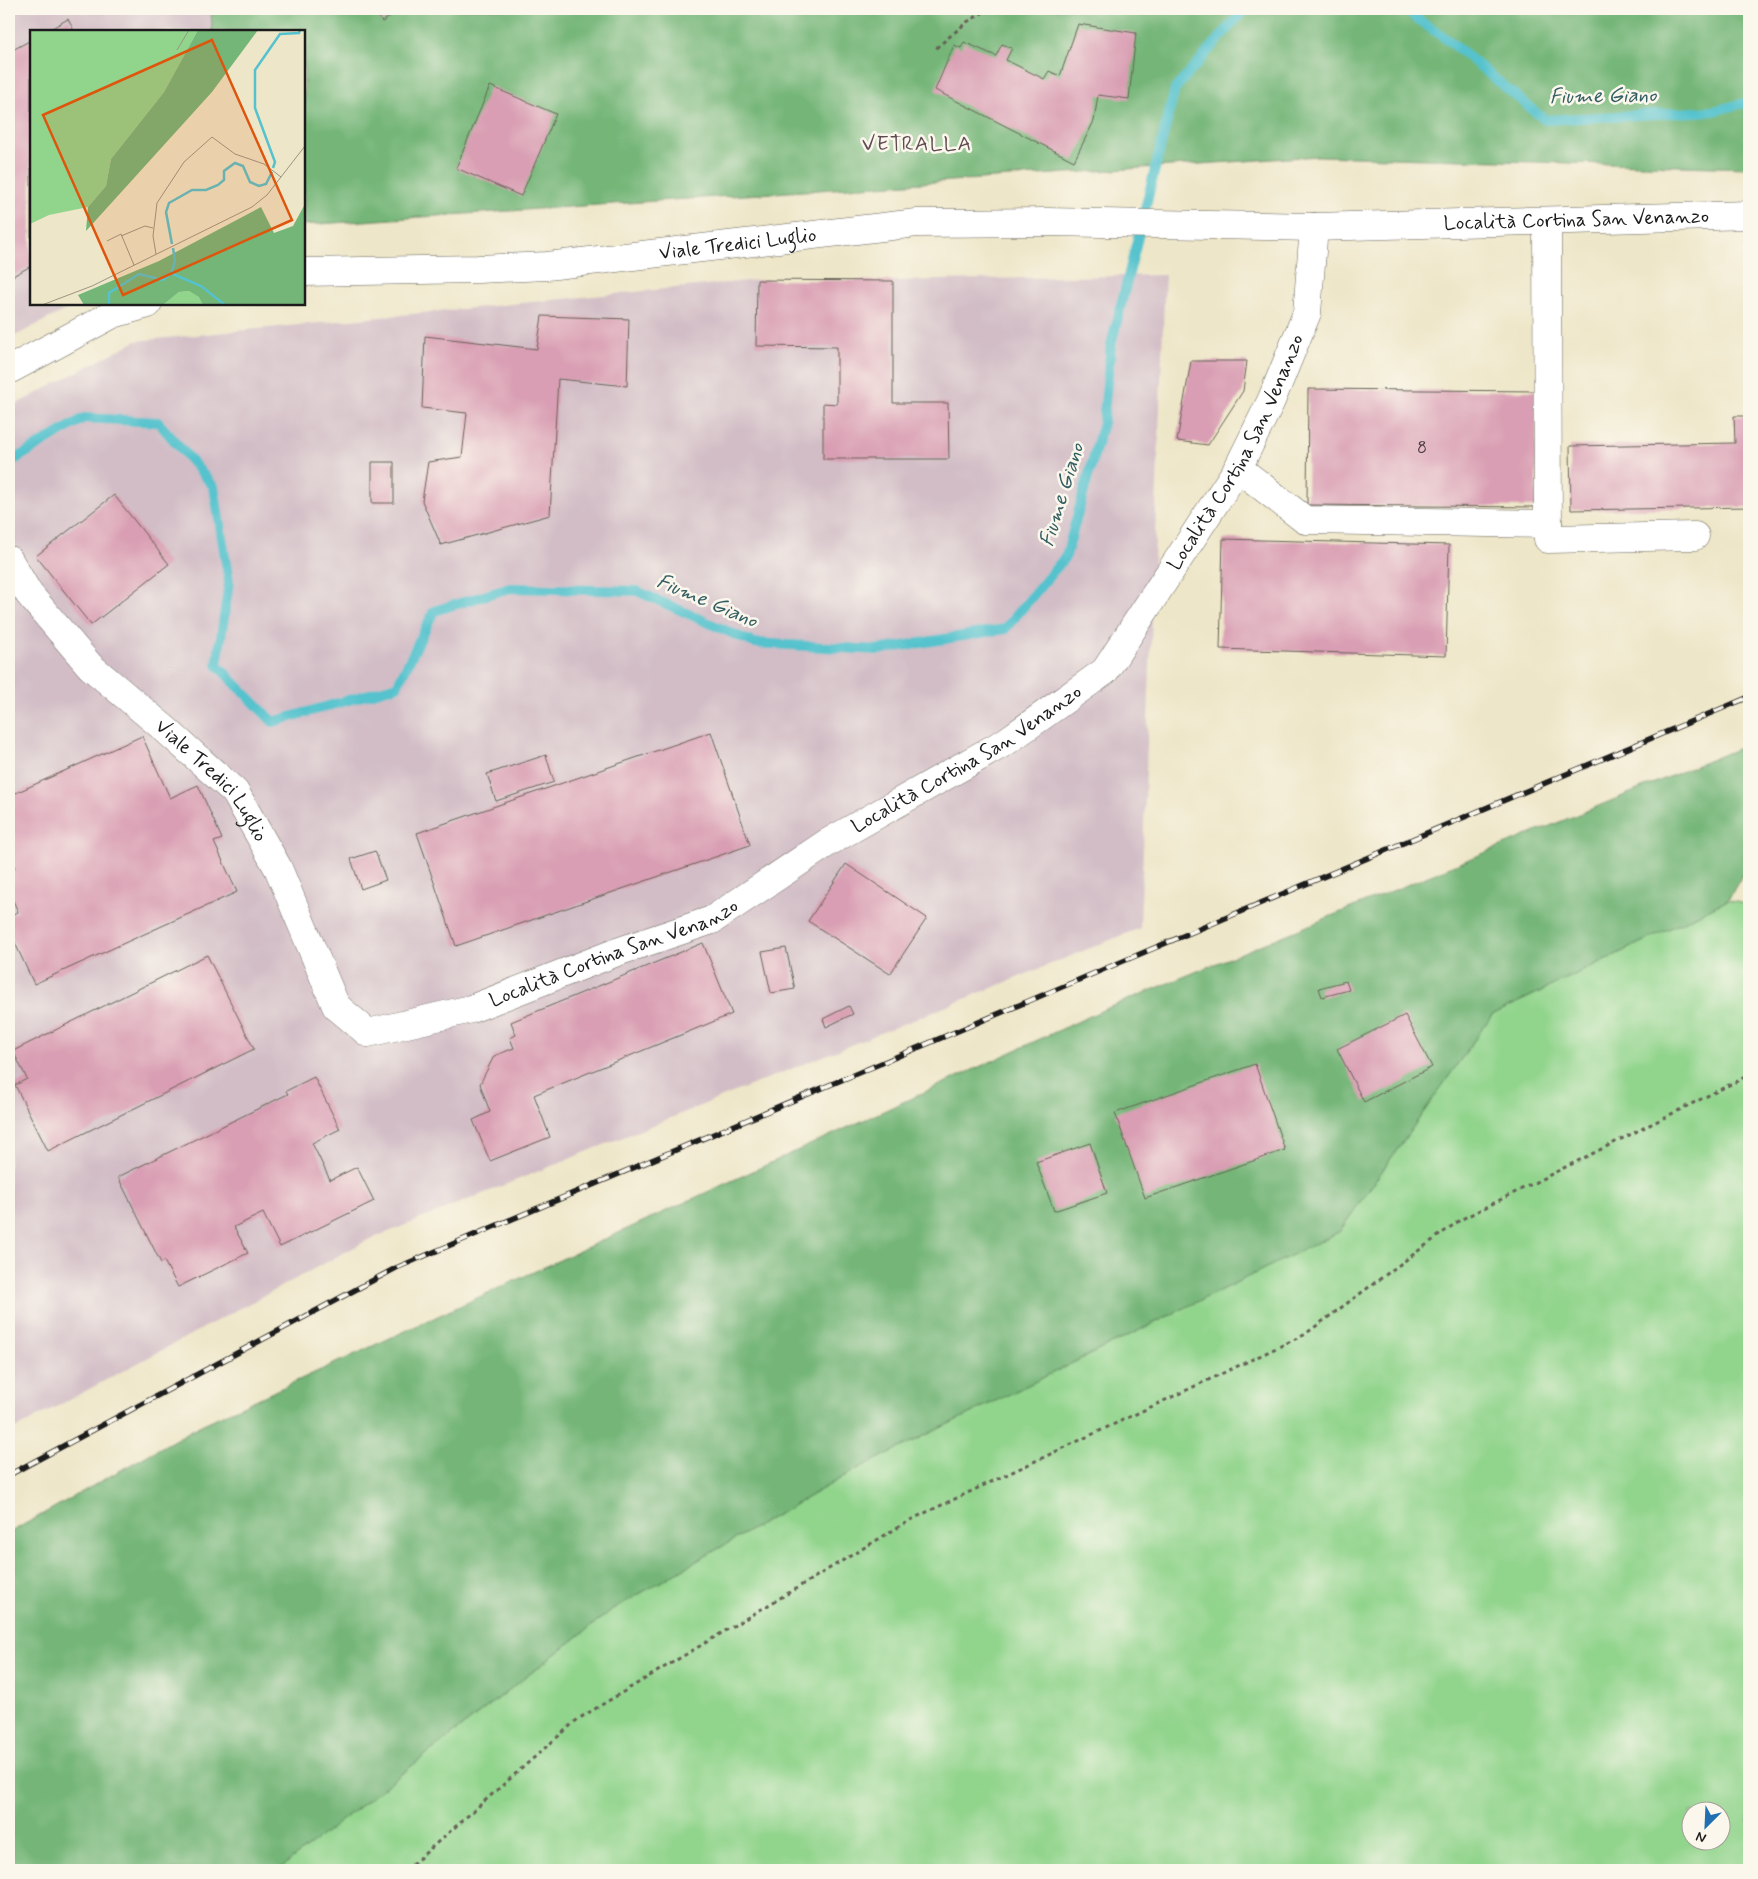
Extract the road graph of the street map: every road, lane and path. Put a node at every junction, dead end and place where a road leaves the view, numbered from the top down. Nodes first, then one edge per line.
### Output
1 (989, 9) edge
2 (936, 48) dead end
3 (1749, 215) edge
4 (1547, 221) junction
5 (1172, 224) joint
6 (1314, 227) junction
7 (305, 272) edge
8 (144, 305) edge
9 (9, 370) edge
10 (1238, 468) junction
11 (1548, 524) junction
12 (1695, 536) dead end
13 (9, 560) edge
14 (368, 1033) joint
15 (1749, 1075) edge
16 (406, 1870) edge

1 - 2 path
3 - 4 street, Località Cortina San Venanzo
4 - 6 street, Località Cortina San Venanzo
4 - 11 street
5 - 6 street, Località Cortina San Venanzo
5 - 7 street, Viale Tredici Luglio
6 - 10 street, Località Cortina San Venanzo
8 - 9 street
10 - 11 street
10 - 14 street, Località Cortina San Venanzo
11 - 12 street
13 - 14 street, Viale Tredici Luglio
15 - 16 path

